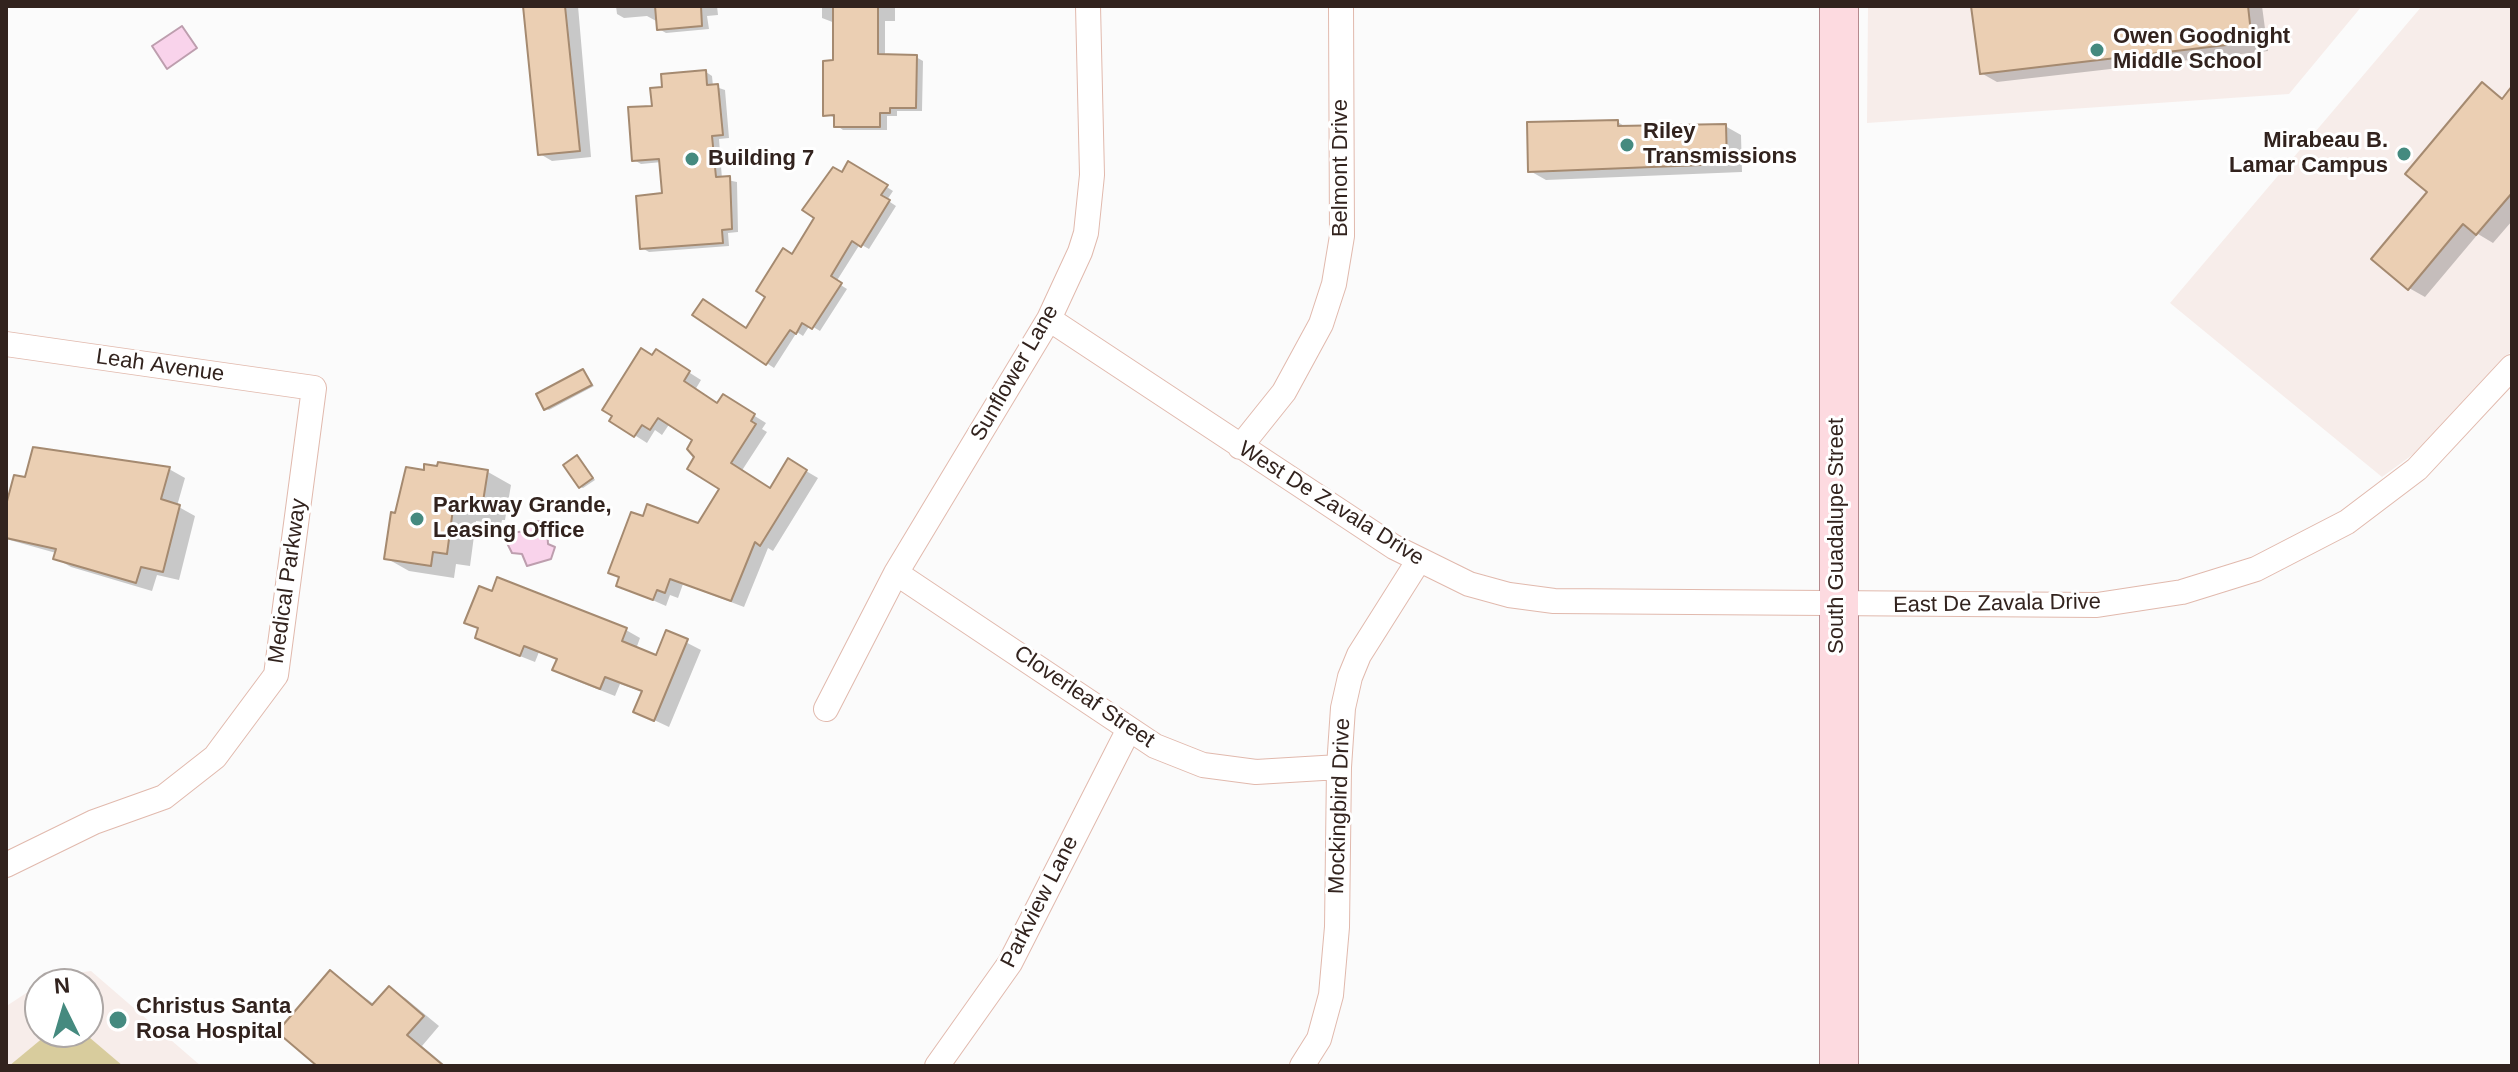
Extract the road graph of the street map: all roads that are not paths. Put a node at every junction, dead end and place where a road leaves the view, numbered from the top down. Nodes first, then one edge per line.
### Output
1 (1088, 6) edge
2 (1341, 6) edge
3 (1839, 6) edge
4 (1049, 319) junction
5 (6, 344) edge
6 (2512, 367) edge
7 (314, 388) joint
8 (1240, 447) junction
9 (1419, 560) junction
10 (896, 573) junction
11 (1837, 605) junction
12 (826, 709) dead end
13 (1129, 729) junction
14 (1339, 767) junction
15 (6, 865) edge
16 (937, 1066) edge
17 (1302, 1066) edge
18 (1839, 1066) edge

1 - 4 street, Sunflower Lane
2 - 8 street, Belmont Drive
3 - 11 main road, South Guadalupe Street
4 - 8 street, West De Zavala Drive
4 - 10 street, Sunflower Lane
5 - 7 street, Leah Avenue
6 - 11 street, East De Zavala Drive
7 - 15 street, Medical Parkway
8 - 9 street, West De Zavala Drive
9 - 11 street, West De Zavala Drive
9 - 14 street, Mockingbird Drive
10 - 12 street, Sunflower Lane
10 - 13 street, Cloverleaf Street
11 - 18 main road, South Guadalupe Street
13 - 14 street, Cloverleaf Street
13 - 16 street, Parkview Lane
14 - 17 street, Mockingbird Drive

